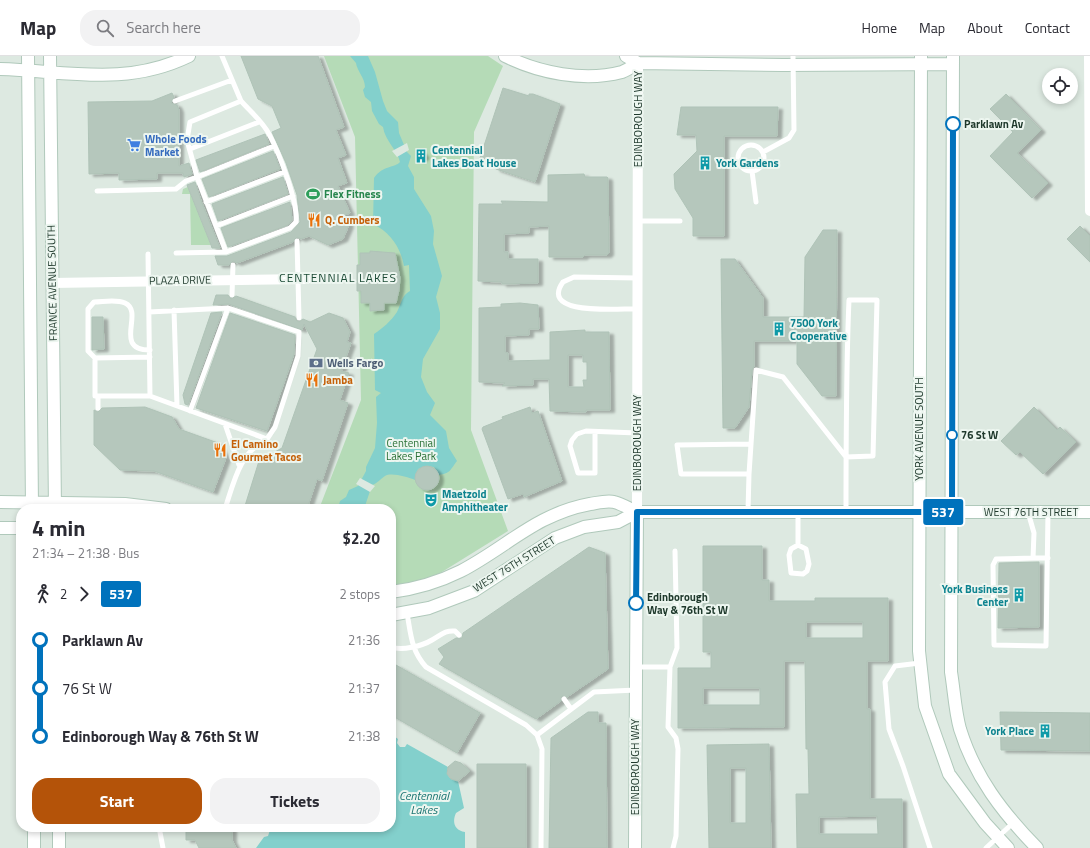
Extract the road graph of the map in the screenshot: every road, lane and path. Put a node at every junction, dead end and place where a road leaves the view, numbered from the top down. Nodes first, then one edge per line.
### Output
1 (28, 56) edge
2 (50, 56) edge
3 (189, 56) edge
4 (222, 56) edge
5 (505, 56) edge
6 (626, 56) edge
7 (1089, 56) edge
8 (638, 59) edge
9 (793, 60) edge
10 (921, 60) edge
11 (953, 60) edge
12 (0, 70) edge
13 (28, 70) junction
14 (50, 72) junction
15 (232, 80) junction
16 (175, 101) dead end
17 (241, 101) junction
18 (259, 122) junction
19 (274, 146) junction
20 (190, 149) junction
21 (763, 152) junction
22 (752, 171) junction
23 (284, 172) junction
24 (198, 177) junction
25 (97, 191) dead end
26 (293, 196) junction
27 (206, 202) junction
28 (756, 202) dead end
29 (1089, 211) edge
30 (638, 221) junction
31 (680, 221) dead end
32 (216, 226) junction
33 (297, 241) dead end
34 (226, 252) junction
35 (176, 253) dead end
36 (148, 254) dead end
37 (233, 265) dead end
38 (637, 278) junction
39 (297, 279) junction
40 (308, 279) dead end
41 (232, 280) junction
42 (148, 281) junction
43 (52, 283) junction
44 (232, 295) dead end
45 (228, 308) junction
46 (637, 309) junction
47 (174, 310) junction
48 (149, 312) junction
49 (299, 318) dead end
50 (150, 350) junction
51 (150, 357) junction
52 (95, 358) junction
53 (98, 396) junction
54 (150, 396) junction
55 (177, 406) junction
56 (98, 408) dead end
57 (190, 411) junction
58 (225, 424) junction
59 (595, 432) junction
60 (637, 433) junction
61 (267, 439) junction
62 (751, 444) junction
63 (846, 457) junction
64 (239, 465) junction
65 (749, 474) junction
66 (0, 502) edge
67 (16, 504) edge
68 (32, 504) edge
69 (55, 504) edge
70 (227, 504) edge
71 (637, 512) junction
72 (748, 512) junction
73 (798, 512) junction
74 (846, 512) junction
75 (919, 512) junction
76 (952, 512) junction
77 (1028, 512) junction
78 (1048, 512) junction
79 (1090, 512) edge
80 (0, 528) edge
81 (16, 528) edge
82 (798, 545) junction
83 (675, 551) dead end
84 (1034, 558) junction
85 (1048, 558) junction
86 (396, 591) edge
87 (407, 613) junction
88 (396, 614) edge
89 (459, 635) dead end
90 (412, 646) junction
91 (396, 648) edge
92 (920, 663) junction
93 (636, 667) junction
94 (670, 667) junction
95 (636, 690) junction
96 (564, 699) dead end
97 (571, 709) junction
98 (537, 735) junction
99 (1013, 823) junction
100 (34, 832) edge
101 (59, 832) edge
102 (161, 832) edge
103 (997, 836) junction
104 (34, 848) edge
105 (59, 848) edge
106 (163, 848) edge
107 (541, 848) edge
108 (635, 848) edge
109 (673, 848) edge
110 (930, 848) edge
111 (986, 848) edge
112 (1008, 848) edge
113 (1037, 848) edge

1 - 13 street, FRANCE AVENUE SOUTH
2 - 14 street, FRANCE AVENUE SOUTH
3 - 14 street
4 - 15 lane
5 - 8 street
6 - 8 street
7 - 29 street
8 - 9 street
8 - 30 street, EDINBOROUGH WAY
9 - 10 street
9 - 21 lane
10 - 11 street
10 - 75 street, YORK AVENUE SOUTH
11 - 76 street
12 - 13 street
13 - 14 street
13 - 68 street, FRANCE AVENUE SOUTH
14 - 43 street, FRANCE AVENUE SOUTH
15 - 16 lane
15 - 17 lane
17 - 18 lane
17 - 20 lane
18 - 19 lane
18 - 20 lane
19 - 23 lane
19 - 24 lane
20 - 24 lane
21 - 22 lane
21 - 22 lane
22 - 28 lane
23 - 26 lane
23 - 27 lane
24 - 25 lane
24 - 27 lane
26 - 32 lane
26 - 34 lane
27 - 32 lane
30 - 31 lane
30 - 38 street, EDINBOROUGH WAY
32 - 34 lane
33 - 39 lane
34 - 35 lane
36 - 42 lane
37 - 41 lane
38 - 46 street, EDINBOROUGH WAY
38 - 46 lane
39 - 40 street, PLAZA DRIVE
39 - 41 street, PLAZA DRIVE
39 - 49 lane
41 - 42 street, PLAZA DRIVE
41 - 44 lane
42 - 43 street, PLAZA DRIVE
42 - 48 lane
43 - 69 street, FRANCE AVENUE SOUTH
45 - 47 lane
45 - 57 lane
45 - 61 lane
46 - 60 street, EDINBOROUGH WAY
47 - 48 lane
47 - 55 lane
48 - 50 lane
50 - 51 lane
50 - 52 lane
51 - 52 lane
51 - 54 lane
52 - 53 lane
53 - 54 lane
53 - 56 lane
54 - 55 lane
55 - 57 lane
57 - 58 lane
58 - 61 lane
58 - 64 lane
59 - 59 lane
59 - 60 lane
60 - 71 street, EDINBOROUGH WAY
61 - 64 lane
62 - 63 lane
62 - 65 lane
62 - 65 lane
63 - 63 lane
63 - 74 lane
64 - 70 lane
65 - 72 lane
66 - 67 street
71 - 72 street, WEST 76TH STREET
71 - 86 street, WEST 76TH STREET
71 - 87 street, WEST 76TH STREET
71 - 93 street, EDINBOROUGH WAY
72 - 73 street, WEST 76TH STREET
73 - 74 street, WEST 76TH STREET
73 - 82 lane
74 - 75 street, WEST 76TH STREET
75 - 76 street, WEST 76TH STREET
75 - 92 street, YORK AVENUE SOUTH
76 - 77 street, WEST 76TH STREET
76 - 99 street
77 - 78 street, WEST 76TH STREET
77 - 84 lane
78 - 79 street, WEST 76TH STREET
78 - 85 lane
80 - 81 street
82 - 82 lane
83 - 94 lane
84 - 85 lane
84 - 85 lane
87 - 88 street, WEST 76TH STREET
87 - 90 lane
89 - 90 lane
90 - 91 lane
90 - 98 lane
92 - 103 street, YORK AVENUE SOUTH
92 - 110 lane
93 - 94 lane
93 - 95 street, EDINBOROUGH WAY
94 - 109 lane
95 - 97 lane
95 - 108 street, EDINBOROUGH WAY
96 - 97 lane
97 - 98 lane
98 - 107 lane
99 - 103 lane
99 - 113 street
100 - 104 street
101 - 105 street
102 - 106 lane
103 - 111 lane
103 - 112 street, YORK AVENUE SOUTH

